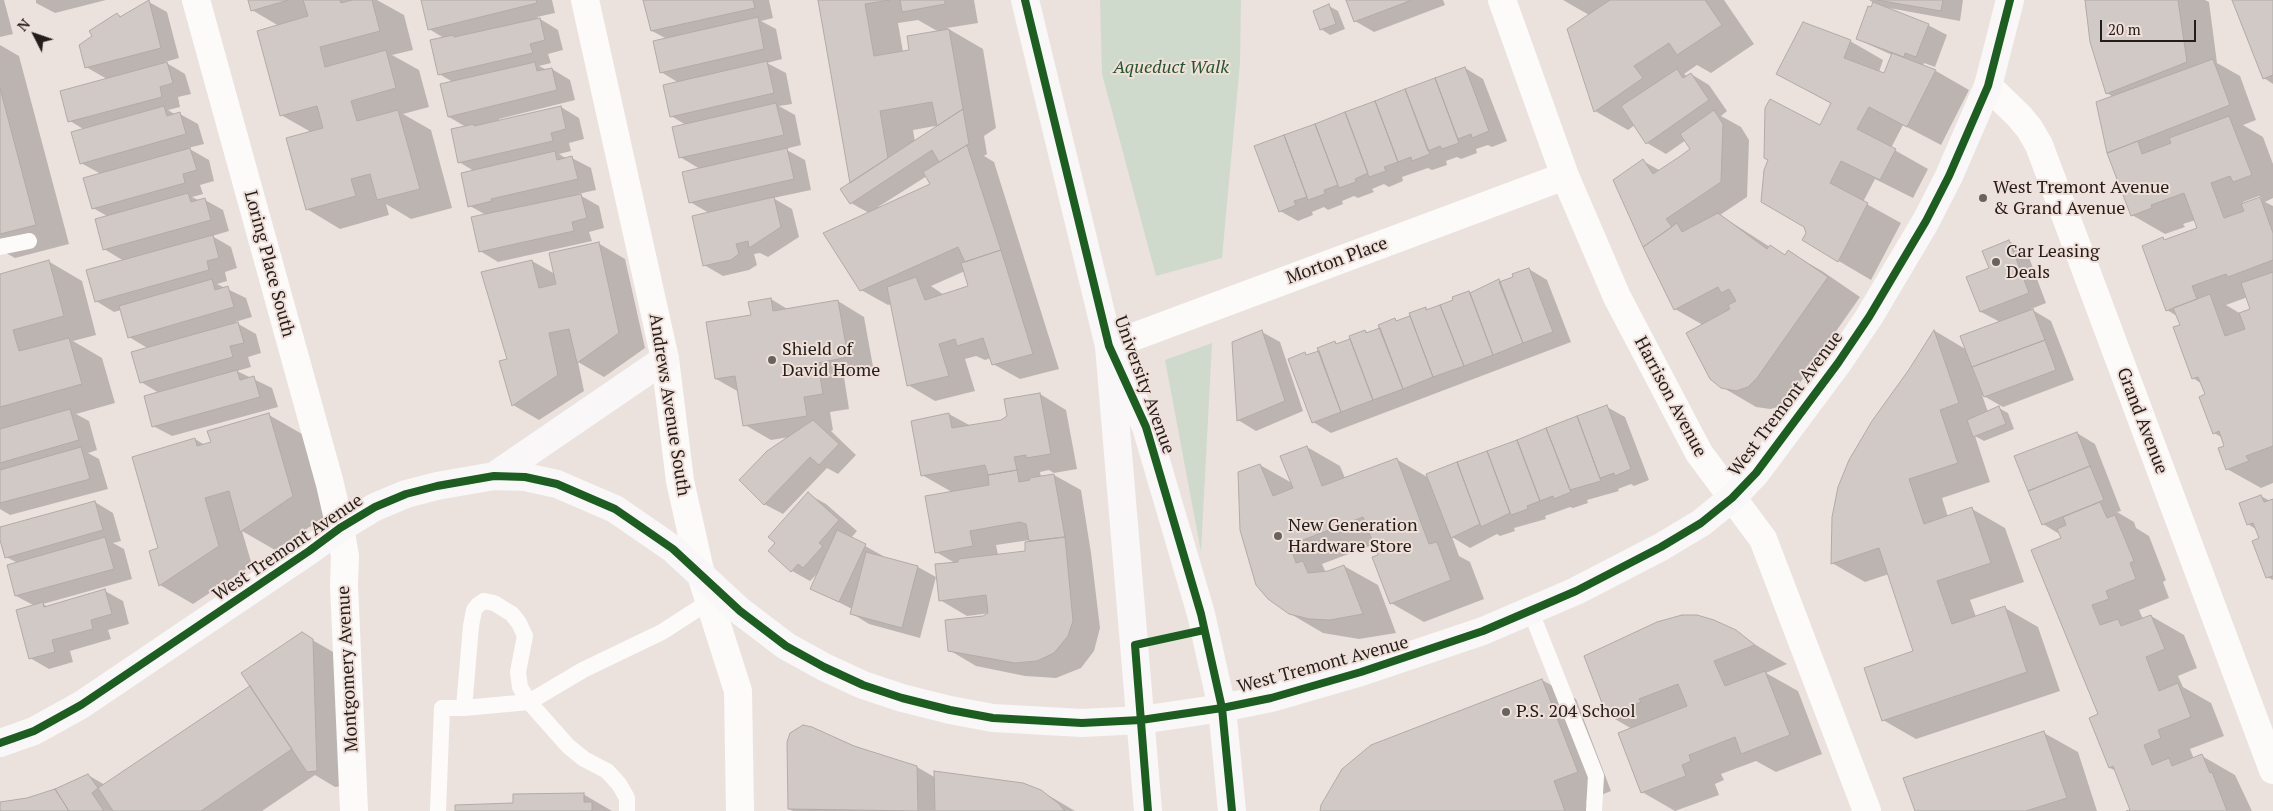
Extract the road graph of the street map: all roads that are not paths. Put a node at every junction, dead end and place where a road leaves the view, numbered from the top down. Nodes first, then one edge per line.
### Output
1 (196, 0) edge
2 (585, 0) edge
3 (1025, 0) edge
4 (1502, 0) edge
5 (2010, 0) edge
6 (1988, 86) junction
7 (1565, 176) junction
8 (29, 241) dead end
9 (0, 248) edge
10 (1109, 346) junction
11 (665, 359) junction
12 (494, 476) junction
13 (1732, 498) junction
14 (340, 528) junction
15 (701, 575) junction
16 (710, 601) junction
17 (1531, 612) junction
18 (529, 702) junction
19 (464, 708) junction
20 (1222, 708) junction
21 (1141, 720) junction
22 (0, 743) edge
23 (2273, 770) edge
24 (354, 811) edge
25 (438, 811) edge
26 (627, 811) edge
27 (740, 811) edge
28 (1148, 811) edge
29 (1232, 811) edge
30 (1594, 811) edge
31 (1867, 811) edge

1 - 14 street, Loring Place South
2 - 11 street, Andrews Avenue South
3 - 10 main road, University Avenue
4 - 7 street, Harrison Avenue
5 - 6 main road, West Tremont Avenue
6 - 13 main road, West Tremont Avenue
6 - 23 street, Grand Avenue
7 - 10 street, Morton Place
7 - 13 street, Harrison Avenue
8 - 9 lane
10 - 20 main road, University Avenue
10 - 21 main road, University Avenue
11 - 12 main road
11 - 15 street, Andrews Avenue South
12 - 14 main road, West Tremont Avenue
12 - 15 main road, West Tremont Avenue
13 - 17 main road, West Tremont Avenue
13 - 31 street, Harrison Avenue
14 - 22 main road, West Tremont Avenue
14 - 24 street, Montgomery Avenue
15 - 16 street, Andrews Avenue South
15 - 21 main road, West Tremont Avenue
16 - 18 lane
16 - 27 street, Andrews Avenue South
17 - 20 main road, West Tremont Avenue
17 - 30 lane
18 - 19 lane
18 - 19 lane
18 - 26 lane
19 - 25 lane
20 - 21 main road, West Tremont Avenue
20 - 29 main road, University Avenue
21 - 28 main road, University Avenue

